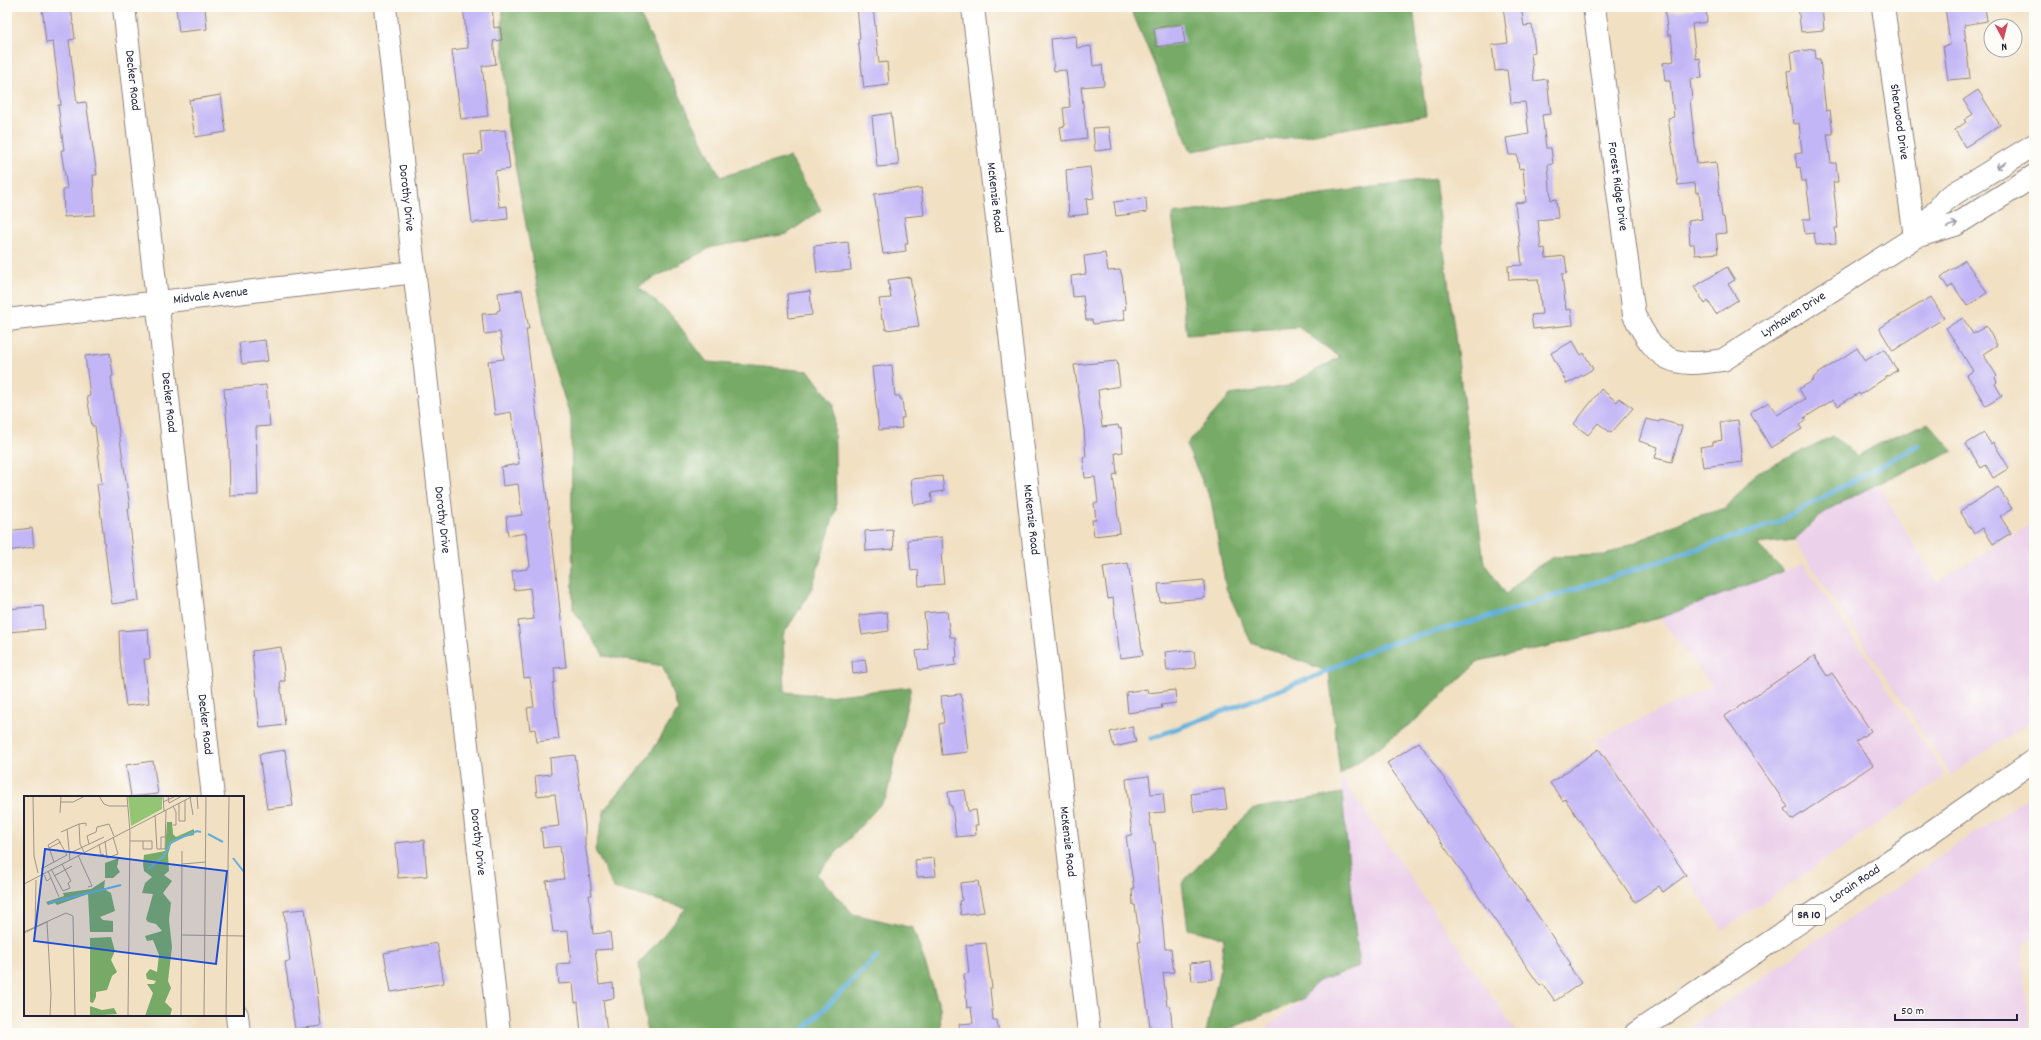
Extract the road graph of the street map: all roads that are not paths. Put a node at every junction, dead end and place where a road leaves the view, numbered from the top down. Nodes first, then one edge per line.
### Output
1 (124, 7) edge
2 (385, 7) edge
3 (973, 7) edge
4 (1594, 7) edge
5 (1883, 7) edge
6 (2034, 145) edge
7 (2034, 176) edge
8 (1915, 237) junction
9 (415, 272) junction
10 (158, 302) junction
11 (7, 320) edge
12 (1663, 357) joint
13 (2034, 760) edge
14 (213, 796) edge
15 (237, 1016) edge
16 (239, 1033) edge
17 (499, 1033) edge
18 (1089, 1033) edge
19 (1636, 1033) edge

1 - 10 street, Decker Road
2 - 9 street, Dorothy Drive
3 - 18 street, McKenzie Road
4 - 12 street, Forest Ridge Drive
5 - 8 street, Sherwood Drive
6 -> 8 street, Lynhaven Drive
8 -> 7 street, Lynhaven Drive
8 - 12 street, Lynhaven Drive
9 - 10 street, Midvale Avenue
9 - 17 street, Dorothy Drive
10 - 11 street, Midvale Avenue
10 - 14 street, Decker Road
13 - 19 street, Lorain Road / SR 10
15 - 16 street

